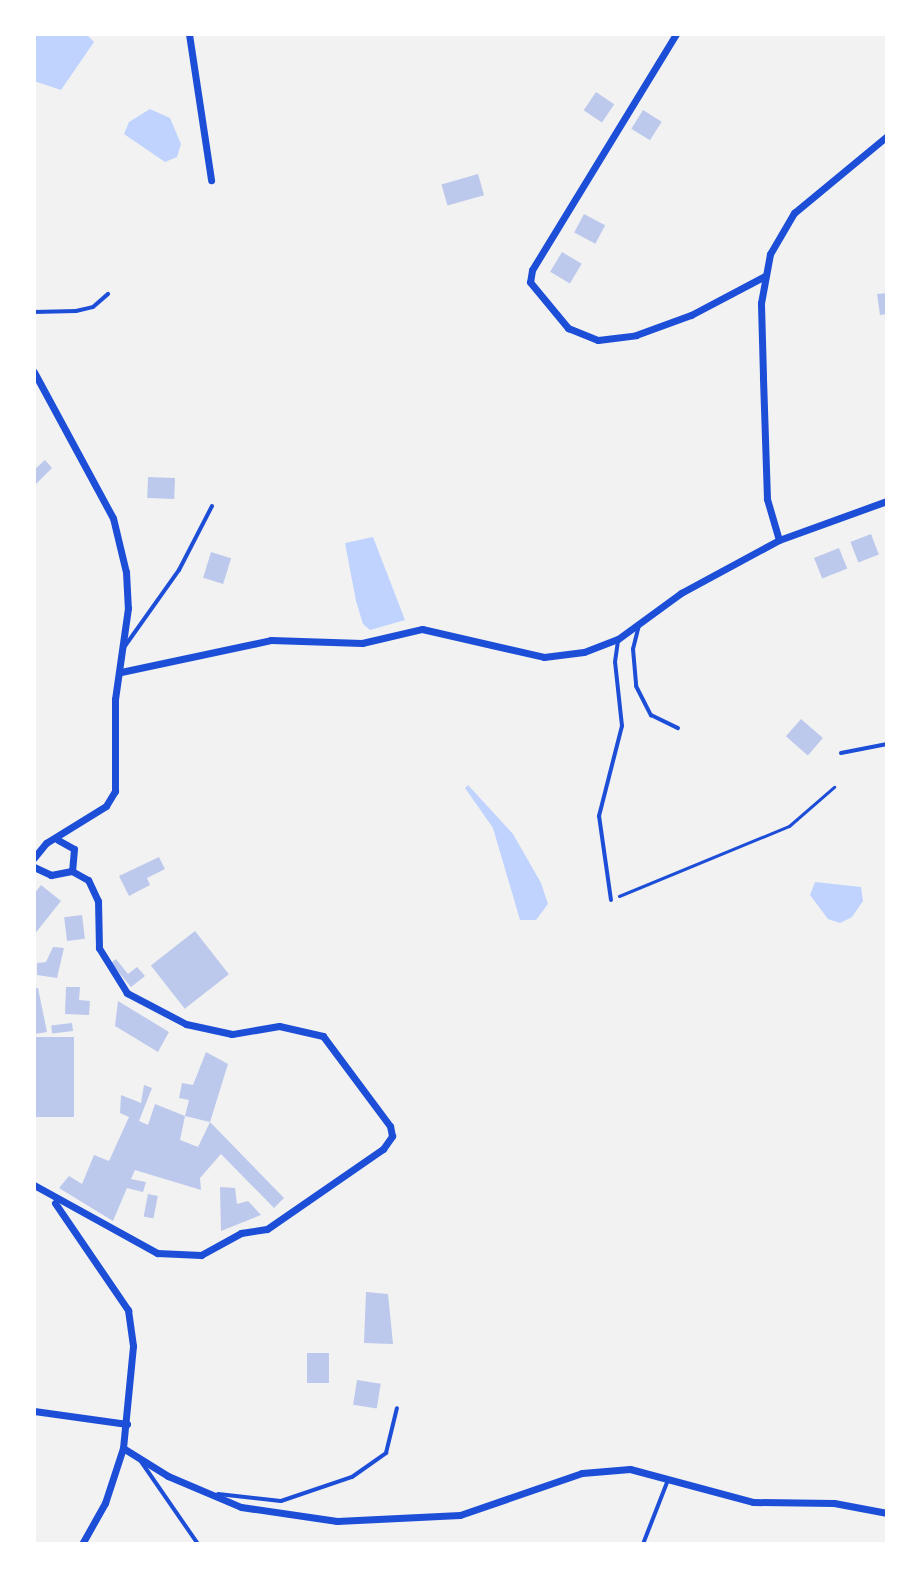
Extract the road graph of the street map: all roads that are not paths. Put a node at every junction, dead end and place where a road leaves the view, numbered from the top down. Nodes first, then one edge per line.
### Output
1 (189, 34) edge
2 (676, 34) edge
3 (887, 136) edge
4 (211, 180) dead end
5 (765, 276) junction
6 (108, 294) dead end
7 (34, 312) edge
8 (34, 372) edge
9 (886, 504) edge
10 (212, 506) dead end
11 (779, 540) junction
12 (641, 620) junction
13 (618, 639) junction
14 (124, 648) junction
15 (121, 672) junction
16 (678, 728) dead end
17 (887, 744) edge
18 (841, 753) dead end
19 (58, 840) junction
20 (36, 857) edge
21 (36, 868) edge
22 (72, 871) junction
23 (611, 900) road end
24 (34, 1185) edge
25 (53, 1199) junction
26 (397, 1408) dead end
27 (34, 1411) edge
28 (127, 1424) junction
29 (123, 1448) junction
30 (136, 1455) junction
31 (668, 1478) junction
32 (207, 1493) junction
33 (887, 1513) edge
34 (82, 1544) edge
35 (198, 1544) edge
36 (643, 1544) edge

1 - 4 street
2 - 5 street
3 - 5 street
5 - 11 street
6 - 7 lane
8 - 14 street
9 - 11 street
10 - 14 lane
11 - 12 street
12 - 13 street
12 - 16 lane
13 - 15 street
13 - 23 lane
14 - 15 street
15 - 19 street
17 - 18 lane
19 - 20 street
19 - 22 street
20 - 21 street
21 - 22 street
22 - 25 street
24 - 25 street
25 - 28 street
26 - 32 lane
27 - 28 street
28 - 29 street
29 - 30 street
29 - 34 street
30 - 32 street
30 - 35 lane
31 - 32 street
31 - 33 street
31 - 36 lane

